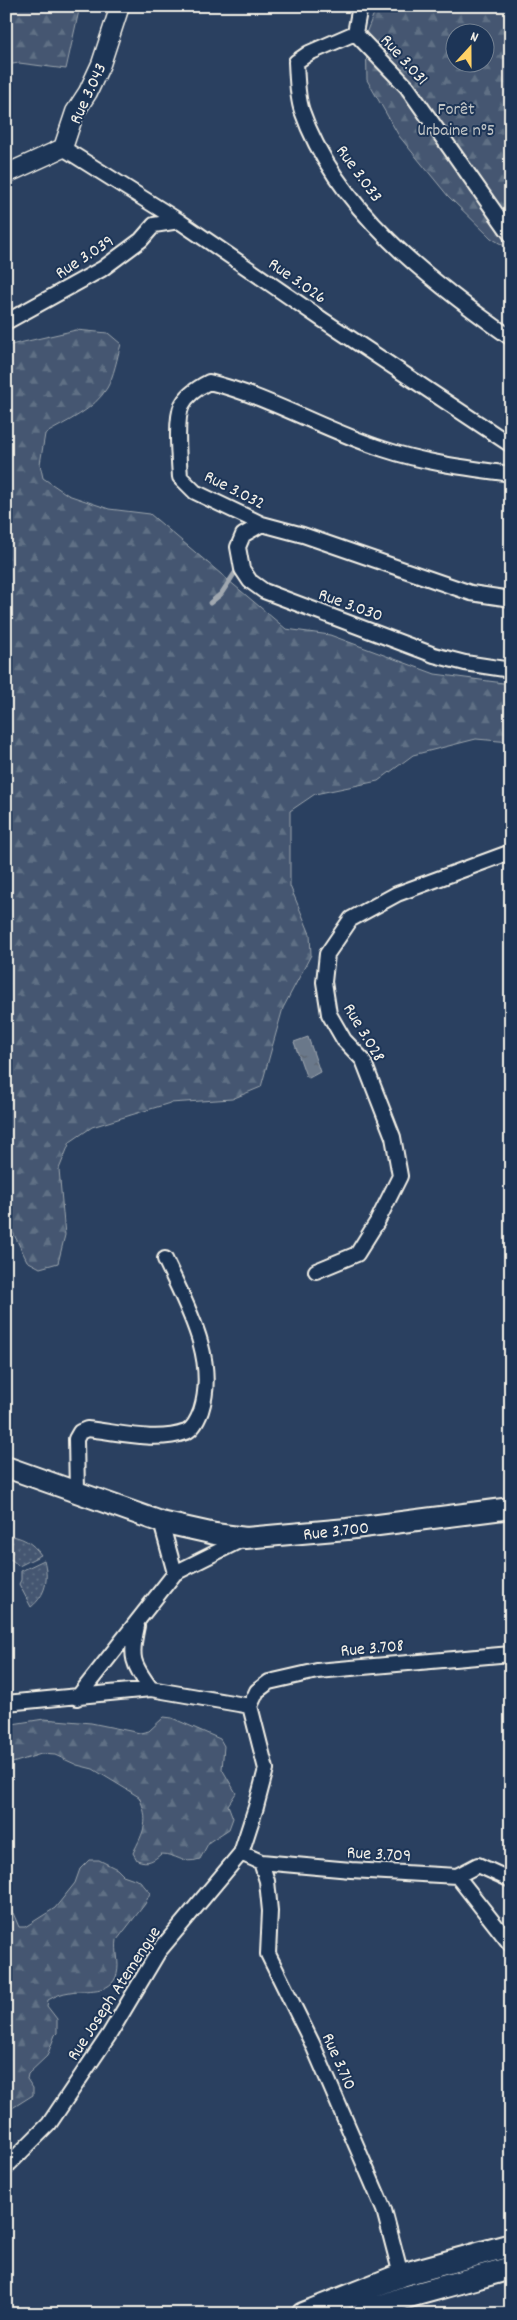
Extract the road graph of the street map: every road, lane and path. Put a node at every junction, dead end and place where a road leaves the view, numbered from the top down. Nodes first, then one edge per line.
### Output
1 (120, 6) edge
2 (360, 6) edge
3 (355, 33) junction
4 (63, 148) junction
5 (6, 174) edge
6 (179, 221) junction
7 (511, 235) edge
8 (6, 322) edge
9 (511, 338) edge
10 (511, 445) edge
11 (511, 474) edge
12 (262, 524) junction
13 (511, 599) edge
14 (511, 670) edge
15 (511, 852) edge
16 (165, 1259) dead end
17 (316, 1271) dead end
18 (6, 1467) edge
19 (77, 1492) junction
20 (511, 1508) edge
21 (162, 1522) junction
22 (246, 1538) junction
23 (175, 1573) junction
24 (138, 1622) junction
25 (511, 1654) edge
26 (151, 1689) junction
27 (77, 1698) junction
28 (6, 1703) edge
29 (250, 1706) junction
30 (241, 1853) junction
31 (261, 1862) junction
32 (457, 1876) junction
33 (511, 1880) edge
34 (511, 1944) edge
35 (6, 2166) edge
36 (511, 2244) edge
37 (511, 2268) edge
38 (401, 2275) junction
39 (303, 2314) edge
40 (362, 2314) edge

1 - 4 street, Rue 3.043
2 - 3 street
3 - 7 street, Rue 3.031
3 - 9 street, Rue 3.033
4 - 5 street
4 - 6 street, Rue 3.026
6 - 8 street, Rue 3.039
6 - 10 street, Rue 3.026
11 - 12 street, Rue 3.032
12 - 13 street, Rue 3.032
12 - 14 street, Rue 3.030
15 - 17 street, Rue 3.028
16 - 19 street
18 - 19 main road, Rue 3.700
19 - 21 main road, Rue 3.700
20 - 22 main road, Rue 3.700
21 - 22 main road, Rue 3.700
21 - 23 street
22 - 23 street
23 - 24 street
24 - 26 street
24 - 27 street
25 - 29 street, Rue 3.708
26 - 27 street
26 - 29 street
27 - 28 street
29 - 30 street, Rue Joseph Atemengue
30 - 31 street, Rue 3.709
30 - 35 street, Rue Joseph Atemengue
31 - 32 street, Rue 3.709
31 - 38 street, Rue 3.710
32 - 33 street
32 - 34 street
36 - 38 main road
37 - 40 main road
38 - 39 main road

